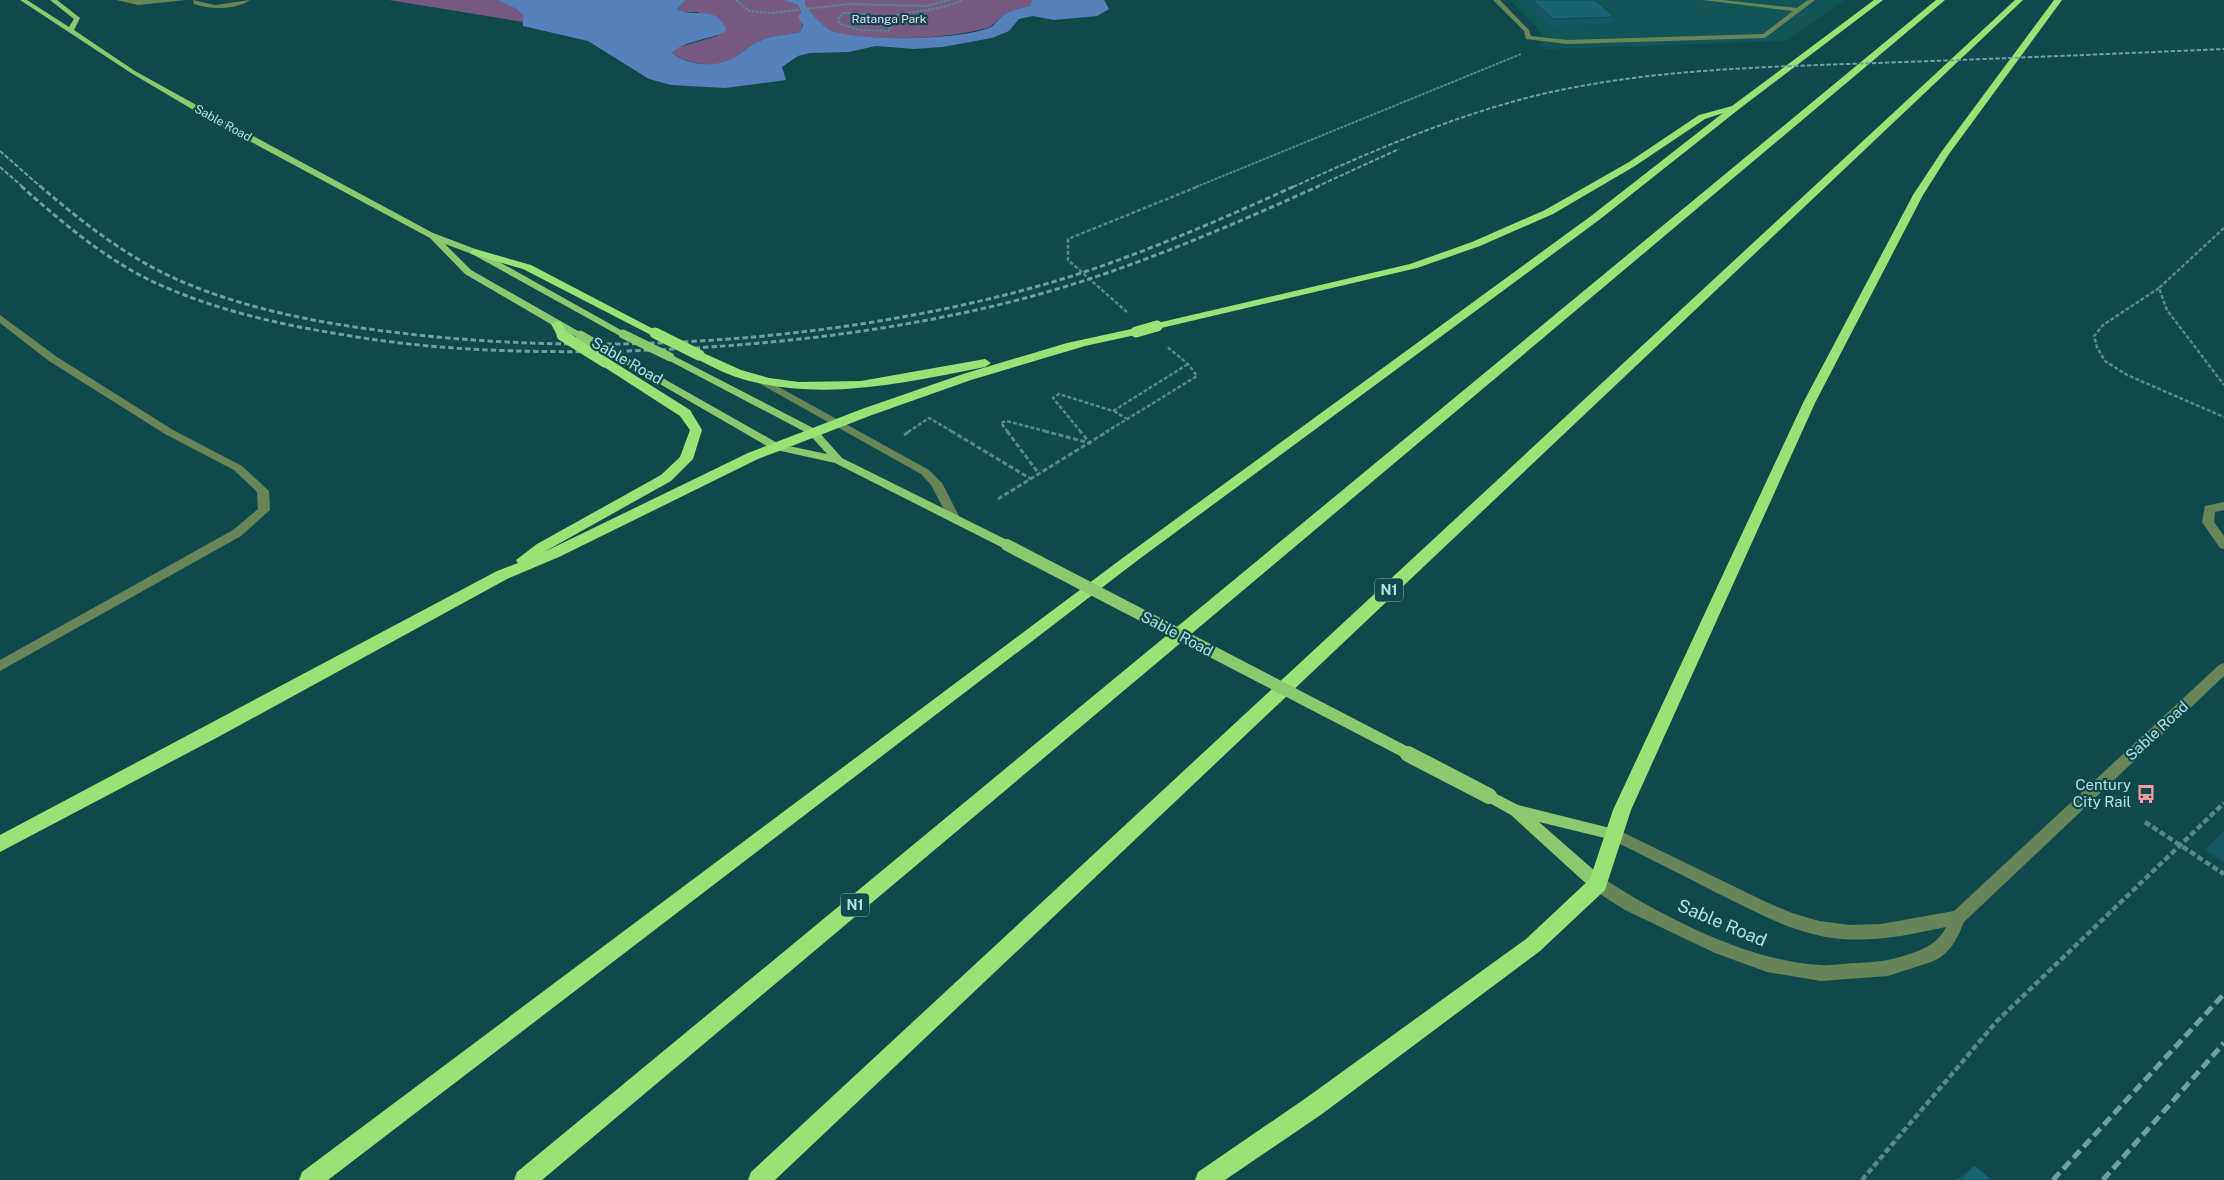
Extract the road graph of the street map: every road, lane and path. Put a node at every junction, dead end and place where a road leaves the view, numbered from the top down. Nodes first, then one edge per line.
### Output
1 (23, 0) edge
2 (53, 0) edge
3 (120, 0) edge
4 (183, 0) edge
5 (196, 0) edge
6 (247, 0) edge
7 (736, 0) edge
8 (949, 0) edge
9 (963, 0) edge
10 (1496, 0) edge
11 (1706, 0) edge
12 (1812, 0) edge
13 (1879, 0) edge
14 (1941, 0) edge
15 (2019, 0) edge
16 (2058, 0) edge
17 (1798, 10) junction
18 (882, 23) junction
19 (863, 25) junction
20 (859, 30) junction
21 (70, 31) junction
22 (1530, 51) dead end
23 (1740, 104) junction
24 (2224, 228) edge
25 (430, 235) junction
26 (475, 252) junction
27 (2159, 288) junction
28 (1128, 313) dead end
29 (0, 318) edge
30 (559, 330) junction
31 (1160, 341) dead end
32 (1082, 344) junction
33 (1188, 364) junction
34 (759, 379) junction
35 (2224, 385) edge
36 (1113, 411) junction
37 (2224, 418) edge
38 (1127, 419) junction
39 (839, 423) junction
40 (813, 432) junction
41 (899, 438) dead end
42 (1090, 443) junction
43 (776, 447) junction
44 (838, 460) junction
45 (1040, 474) junction
46 (1031, 479) junction
47 (998, 499) dead end
48 (2224, 506) edge
49 (954, 518) junction
50 (2224, 545) edge
51 (502, 575) junction
52 (0, 666) edge
53 (2224, 668) edge
54 (2224, 803) edge
55 (1514, 810) junction
56 (2145, 822) dead end
57 (1613, 834) junction
58 (0, 844) edge
59 (2224, 874) edge
60 (1598, 884) junction
61 (1958, 917) junction
62 (310, 1180) edge
63 (525, 1180) edge
64 (759, 1180) edge
65 (1206, 1180) edge
66 (1862, 1180) edge

1 - 21 main road, Sable Road
2 - 21 main road
3 - 4 lane
5 - 6 lane
7 - 8 path
9 - 18 path
10 - 17 lane
11 - 17 lane
12 - 17 lane
13 - 23 highway
14 - 63 highway, N1
15 - 64 highway, N1
16 - 57 highway
18 - 19 path
18 - 20 path
19 - 20 path
19 - 20 path
21 - 25 main road, Sable Road
22 - 28 path
23 - 32 highway, bridge
23 - 62 highway
24 - 27 path
25 - 26 main road, Sable Road
25 - 30 main road, Sable Road
26 - 34 highway, bridge
26 - 40 main road, Sable Road, bridge
27 - 35 path
27 - 37 path
29 - 52 lane
30 - 43 main road, Sable Road, bridge
30 - 51 highway, bridge
31 - 33 path
32 - 34 highway
32 - 39 highway
33 - 36 path
33 - 38 path
34 - 39 lane
36 - 38 path
36 - 42 path
38 - 42 path
39 - 40 highway
39 - 49 lane
40 - 43 highway
40 - 44 main road, Sable Road
41 - 46 path
42 - 45 path
42 - 45 path
43 - 44 main road, Sable Road
43 - 51 highway
44 - 49 main road, Sable Road
45 - 46 path
46 - 47 path
48 - 50 lane
49 - 55 main road, Sable Road, bridge
51 - 58 highway
53 - 61 lane, Sable Road
54 - 66 path
55 - 57 main road, Sable Road
55 - 60 main road, Sable Road
56 - 59 path, bridge
57 - 60 highway
57 - 61 lane, Sable Road
60 - 61 lane, Sable Road
60 - 65 highway

